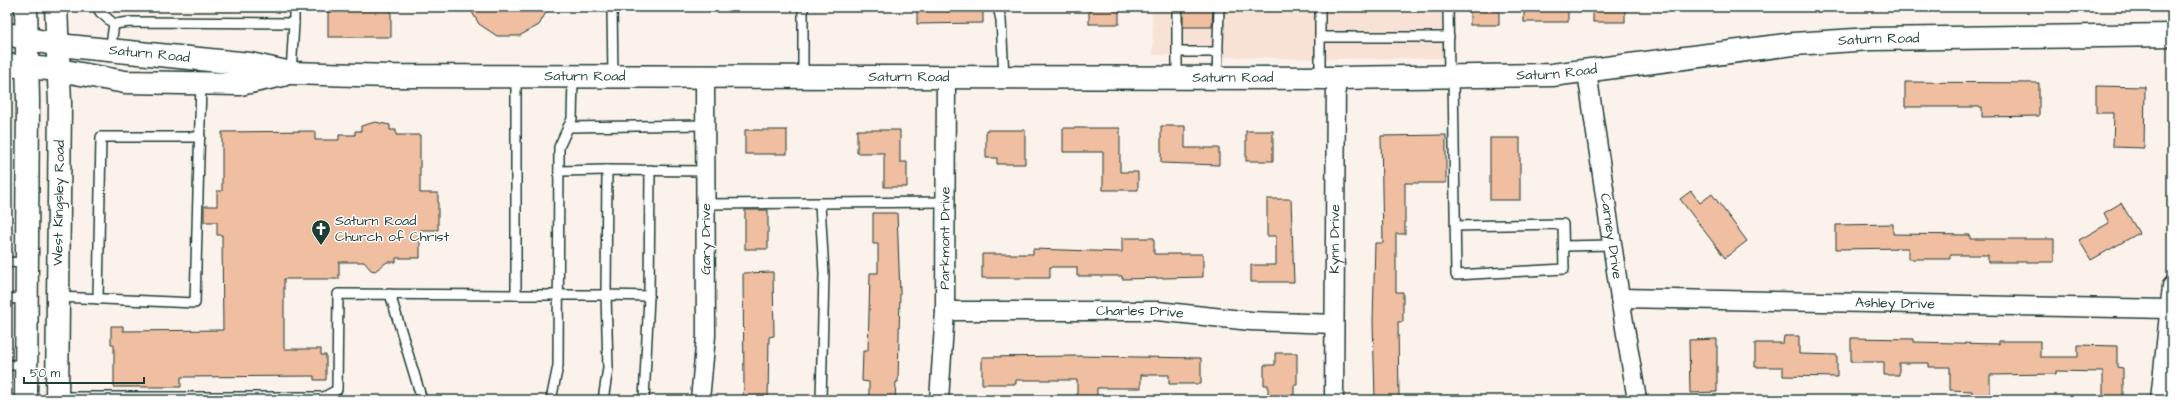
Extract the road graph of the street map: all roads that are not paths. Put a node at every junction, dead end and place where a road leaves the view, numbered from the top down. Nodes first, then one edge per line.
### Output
1 (26, 7) edge
2 (56, 7) edge
3 (97, 7) edge
4 (294, 7) edge
5 (612, 7) edge
6 (803, 7) edge
7 (998, 7) edge
8 (1178, 7) edge
9 (1219, 7) edge
10 (1320, 7) edge
11 (1448, 7) edge
12 (294, 23) junction
13 (114, 24) junction
14 (2172, 35) edge
15 (17, 36) edge
16 (1449, 36) junction
17 (1320, 37) junction
18 (58, 45) junction
19 (110, 51) junction
20 (1177, 52) junction
21 (1218, 52) junction
22 (17, 66) edge
23 (59, 70) junction
24 (1587, 72) junction
25 (292, 73) junction
26 (946, 76) junction
27 (705, 77) junction
28 (1004, 77) junction
29 (1451, 77) junction
30 (516, 78) junction
31 (573, 78) junction
32 (613, 78) junction
33 (803, 78) junction
34 (1177, 78) junction
35 (1217, 78) junction
36 (1328, 78) junction
37 (201, 84) junction
38 (705, 125) junction
39 (568, 127) junction
40 (200, 137) junction
41 (607, 170) junction
42 (650, 170) junction
43 (706, 170) junction
44 (559, 171) junction
45 (946, 202) junction
46 (706, 204) junction
47 (820, 204) junction
48 (1455, 226) junction
49 (1612, 245) junction
50 (1564, 246) junction
51 (17, 262) edge
52 (2172, 286) edge
53 (390, 294) junction
54 (516, 295) junction
55 (559, 295) junction
56 (606, 295) junction
57 (649, 296) junction
58 (58, 297) junction
59 (17, 298) edge
60 (1620, 298) junction
61 (98, 299) junction
62 (2169, 309) junction
63 (945, 311) junction
64 (1334, 324) junction
65 (17, 365) edge
66 (57, 398) edge
67 (26, 400) edge
68 (422, 400) edge
69 (550, 400) edge
70 (603, 400) edge
71 (644, 400) edge
72 (700, 400) edge
73 (820, 400) edge
74 (939, 400) edge
75 (1334, 400) edge
76 (1638, 400) edge
77 (2160, 400) edge

1 - 15 street
2 - 18 street, West Kingsley Road
3 - 13 lane
4 - 12 lane
5 - 32 lane
6 - 33 lane
7 - 28 lane
8 - 20 lane
9 - 21 lane
10 - 17 lane
11 - 16 lane
12 - 13 lane
12 - 25 lane
13 - 19 lane
14 - 24 street, Saturn Road
15 - 18 street, Saturn Road
15 - 22 street
16 - 17 lane
16 - 29 lane
17 - 36 lane
18 - 19 street, Saturn Road
18 - 23 street, West Kingsley Road
19 - 25 street, Saturn Road
20 - 21 lane
20 - 34 lane
21 - 35 lane
22 - 23 street, Saturn Road
22 - 51 street
23 - 37 street, Saturn Road
23 - 58 street, West Kingsley Road
24 - 29 street, Saturn Road
24 - 49 street, Carney Drive
25 - 30 street, Saturn Road
25 - 37 street, Saturn Road
26 - 28 street, Saturn Road
26 - 33 street, Saturn Road
26 - 45 street, Parkmont Drive
27 - 32 street, Saturn Road
27 - 33 street, Saturn Road
27 - 38 street, Gary Drive
28 - 34 street, Saturn Road
29 - 36 street, Saturn Road
29 - 48 lane
30 - 31 street, Saturn Road
30 - 54 lane
31 - 32 street, Saturn Road
31 - 39 lane
34 - 35 street, Saturn Road
35 - 36 street, Saturn Road
36 - 64 street, Kynn Drive
37 - 40 lane
38 - 39 lane
38 - 43 street, Gary Drive
39 - 44 lane
40 - 61 lane
40 - 61 lane
41 - 42 lane
41 - 44 lane
41 - 56 lane
42 - 43 lane
42 - 57 lane
43 - 46 street, Gary Drive
44 - 55 lane
45 - 47 lane
45 - 63 street, Parkmont Drive
46 - 47 lane
46 - 72 street, Gary Drive
47 - 73 lane
48 - 50 lane
48 - 50 lane
49 - 50 lane
49 - 60 street, Carney Drive
51 - 59 street
52 - 62 street
53 - 54 lane
53 - 66 lane
53 - 68 lane
54 - 55 lane
55 - 56 lane
55 - 69 lane
56 - 57 lane
56 - 70 lane
57 - 71 lane
58 - 59 street
58 - 61 lane
58 - 66 street, West Kingsley Road
59 - 65 street
60 - 62 street, Ashley Drive
60 - 76 street, Carney Drive
62 - 77 street
63 - 64 street, Charles Drive
63 - 74 street, Parkmont Drive
64 - 75 street, Kynn Drive
65 - 67 street

